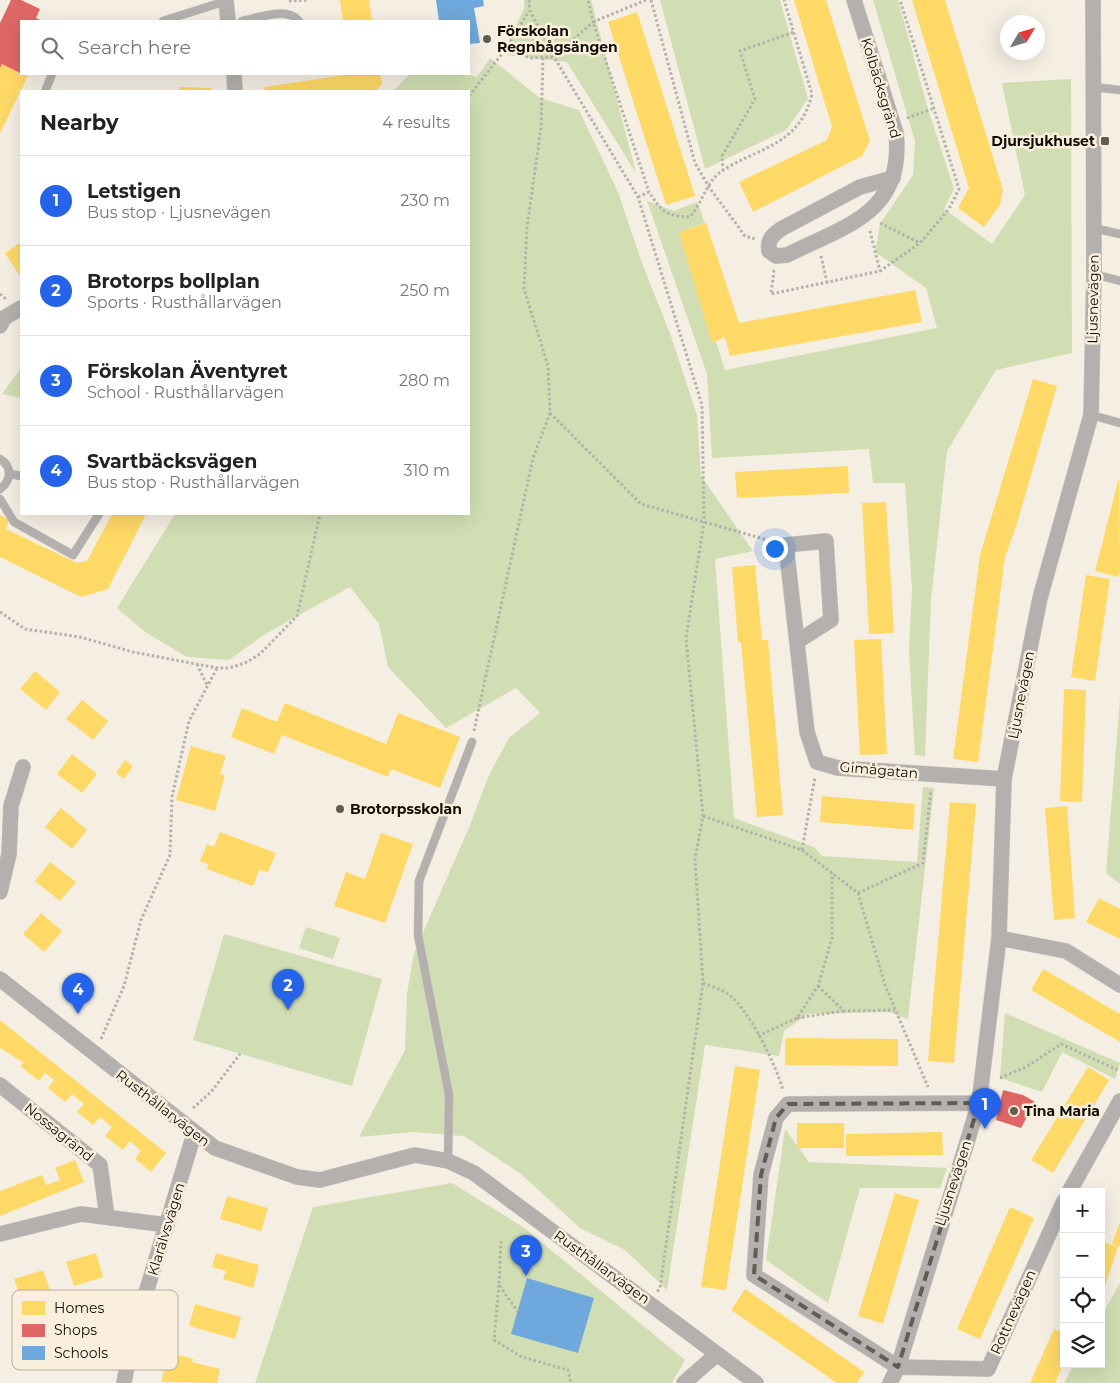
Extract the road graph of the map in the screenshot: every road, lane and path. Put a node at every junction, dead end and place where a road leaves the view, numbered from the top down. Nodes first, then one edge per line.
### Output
1 (226, 0) edge
2 (529, 0) edge
3 (588, 0) edge
4 (646, 0) edge
5 (651, 0) edge
6 (784, 0) edge
7 (854, 0) edge
8 (1093, 0) edge
9 (530, 11) junction
10 (165, 20) edge
11 (228, 20) edge
12 (247, 20) edge
13 (298, 20) edge
14 (593, 22) junction
15 (794, 32) junction
16 (505, 50) junction
17 (554, 57) junction
18 (543, 58) junction
19 (52, 75) edge
20 (234, 75) edge
21 (1093, 87) junction
22 (46, 89) dead end
23 (235, 90) edge
24 (1120, 90) edge
25 (470, 95) edge
26 (932, 109) dead end
27 (893, 122) junction
28 (723, 171) junction
29 (893, 178) junction
30 (710, 187) junction
31 (649, 192) junction
32 (638, 197) junction
33 (866, 216) junction
34 (1094, 228) junction
35 (1120, 234) edge
36 (817, 240) junction
37 (920, 243) dead end
38 (768, 244) junction
39 (880, 271) dead end
40 (1094, 274) junction
41 (1120, 281) edge
42 (827, 282) dead end
43 (20, 309) edge
44 (0, 326) edge
45 (550, 413) junction
46 (1091, 415) junction
47 (1120, 423) edge
48 (0, 459) edge
49 (10, 474) junction
50 (20, 476) edge
51 (0, 490) edge
52 (0, 499) edge
53 (97, 515) edge
54 (320, 515) edge
55 (704, 522) junction
56 (786, 545) junction
57 (0, 612) edge
58 (798, 640) junction
59 (196, 664) junction
60 (217, 668) junction
61 (208, 686) junction
62 (472, 742) joint
63 (817, 762) junction
64 (23, 767) dead end
65 (1004, 779) junction
66 (931, 787) dead end
67 (703, 816) junction
68 (802, 850) junction
69 (832, 873) junction
70 (0, 892) edge
71 (858, 893) junction
72 (999, 938) junction
73 (0, 979) edge
74 (703, 983) junction
75 (1120, 985) edge
76 (818, 986) junction
77 (896, 1010) junction
78 (844, 1011) junction
79 (797, 1018) junction
80 (758, 1036) junction
81 (94, 1054) junction
82 (240, 1054) dead end
83 (1120, 1071) edge
84 (1000, 1078) dead end
85 (0, 1084) edge
86 (1120, 1101) edge
87 (934, 1102) junction
88 (979, 1103) junction
89 (788, 1104) junction
90 (193, 1108) dead end
91 (194, 1134) junction
92 (448, 1161) junction
93 (1071, 1188) edge
94 (1060, 1210) edge
95 (106, 1217) junction
96 (167, 1225) junction
97 (0, 1234) edge
98 (501, 1240) dead end
99 (499, 1285) junction
100 (147, 1290) edge
101 (650, 1303) junction
102 (518, 1312) dead end
103 (717, 1354) junction
104 (898, 1367) junction
105 (126, 1370) edge
106 (124, 1383) edge
107 (571, 1383) edge
108 (684, 1383) edge
109 (756, 1383) edge
110 (890, 1383) edge

1 - 10 lane
1 - 11 street
2 - 9 path
3 - 14 path
4 - 14 path
5 - 30 path
6 - 15 path
7 - 27 street, Kolbäcksgränd
8 - 21 street, Ljusnevägen
9 - 16 path
9 - 17 path
12 - 13 lane
14 - 17 path
14 - 31 path
15 - 28 path
15 - 28 path
16 - 18 path
16 - 25 path
17 - 18 path
17 - 32 path
18 - 45 path
19 - 22 lane
20 - 23 street
21 - 24 lane
21 - 34 street, Ljusnevägen
26 - 27 path
27 - 29 street, Kolbäcksgränd
28 - 30 path
29 - 33 street, Kolbäcksgränd
29 - 38 street
30 - 31 path
30 - 38 path
31 - 32 path
32 - 55 path
33 - 36 street, Kolbäcksgränd
33 - 37 path
33 - 39 path
34 - 35 lane
34 - 40 street, Ljusnevägen
36 - 38 street, Kolbäcksgränd
36 - 42 path
40 - 41 lane
40 - 46 street, Ljusnevägen
43 - 44 street
45 - 55 path
45 - 62 path
46 - 47 lane
46 - 65 street, Ljusnevägen
48 - 49 lane
49 - 50 lane
49 - 51 lane
52 - 53 lane
54 - 60 path
55 - 56 path
55 - 67 path
56 - 58 street
56 - 58 street
57 - 59 path
58 - 63 street
59 - 60 path
59 - 61 path
60 - 61 path
61 - 81 path
62 - 92 lane
63 - 65 street, Gimågatan
63 - 68 path
64 - 70 street
65 - 72 street, Ljusnevägen
66 - 71 path
67 - 68 path
67 - 74 path
68 - 69 path
69 - 71 path
69 - 76 path
71 - 77 path
72 - 75 street
72 - 88 street, Ljusnevägen
73 - 81 street, Rusthållarvägen
74 - 80 path
74 - 101 path
76 - 78 path
76 - 79 path
77 - 78 path
77 - 87 path
78 - 79 path
79 - 80 path
80 - 89 path
81 - 91 street, Rusthållarvägen
82 - 90 path
83 - 84 path
85 - 95 street, Nossagränd
86 - 93 street
87 - 88 street
87 - 89 street
88 - 104 street, Ljusnevägen
89 - 104 street
91 - 92 street, Rusthållarvägen
91 - 96 street, Klarälvsvägen
92 - 101 street, Rusthållarvägen
94 - 104 street, Rottnevägen
95 - 96 street
95 - 97 street
96 - 100 street, Klarälvsvägen
98 - 99 path
99 - 102 path
99 - 107 path
101 - 103 street, Rusthållarvägen
103 - 108 street
103 - 109 street, Rusthållarvägen
104 - 110 street, Ljusnevägen
105 - 106 street, Klarälvsvägen

